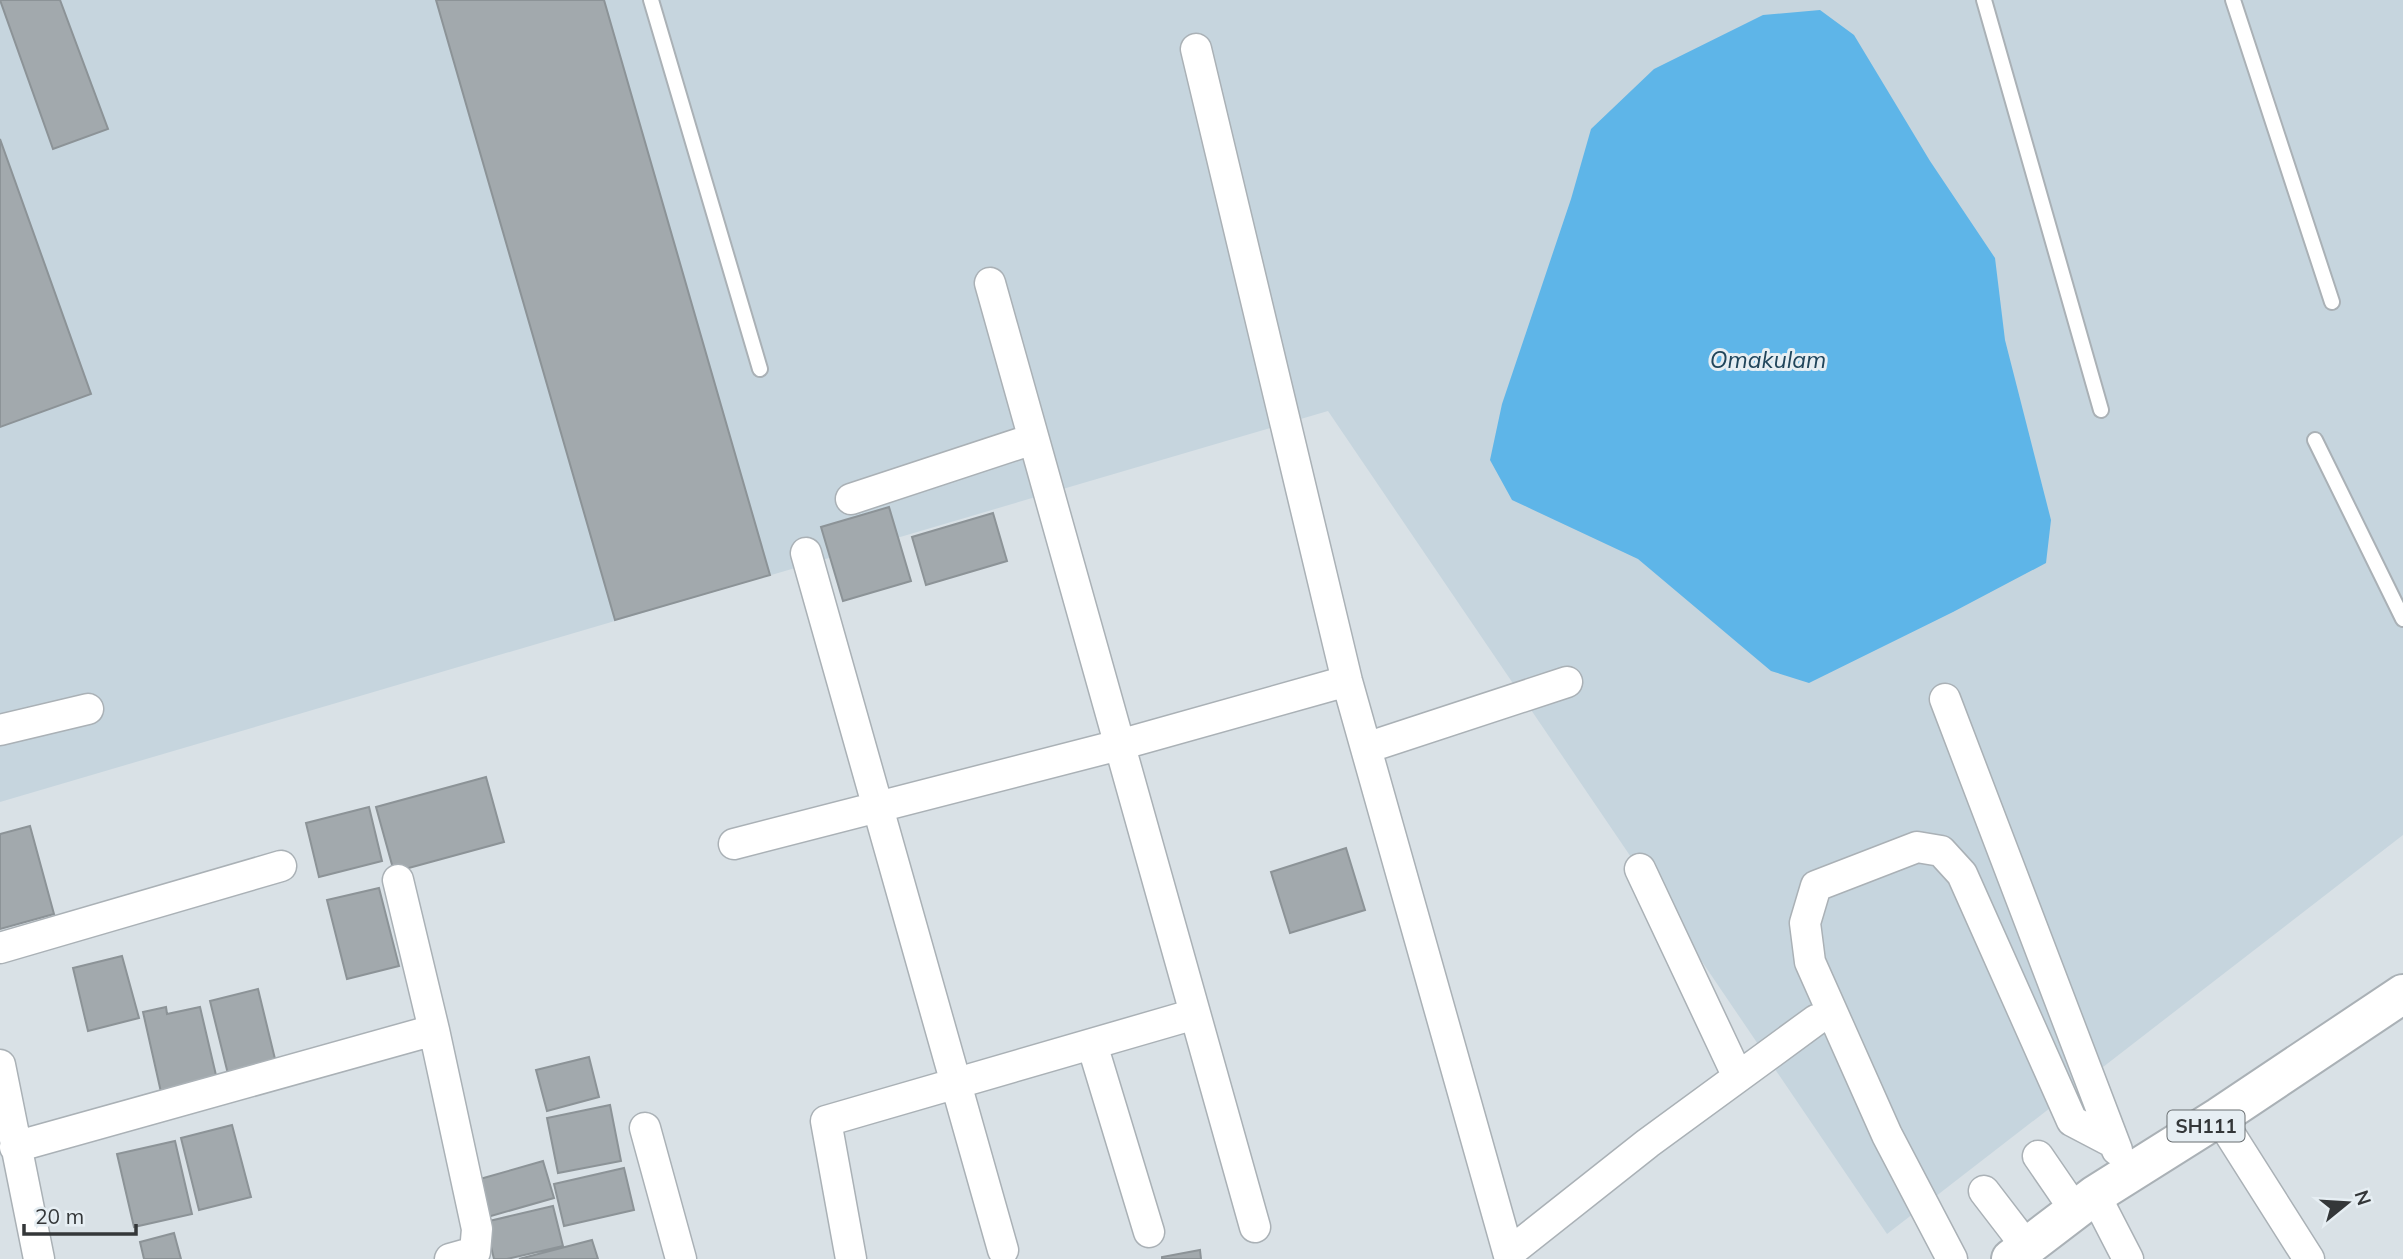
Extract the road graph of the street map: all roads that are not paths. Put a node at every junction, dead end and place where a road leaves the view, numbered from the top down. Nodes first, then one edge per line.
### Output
1 (651, 0) edge
2 (1984, 0) edge
3 (2233, 0) edge
4 (1196, 49) dead end
5 (989, 283) dead end
6 (2332, 302) dead end
7 (760, 369) dead end
8 (2101, 410) dead end
9 (1033, 439) junction
10 (2315, 440) dead end
11 (851, 499) dead end
12 (806, 553) dead end
13 (2403, 619) edge
14 (1347, 681) junction
15 (1567, 682) dead end
16 (1945, 699) dead end
17 (88, 709) dead end
18 (0, 730) edge
19 (1119, 745) junction
20 (1366, 748) junction
21 (877, 807) junction
22 (734, 844) dead end
23 (281, 866) dead end
24 (1640, 869) dead end
25 (398, 880) dead end
26 (0, 948) edge
27 (2403, 994) edge
28 (1195, 1014) junction
29 (1816, 1020) dead end
30 (434, 1031) junction
31 (1091, 1044) junction
32 (0, 1065) edge
33 (1738, 1077) junction
34 (956, 1084) junction
35 (2219, 1117) junction
36 (645, 1128) dead end
37 (15, 1147) junction
38 (2038, 1156) dead end
39 (2103, 1181) junction
40 (1984, 1191) dead end
41 (1255, 1227) dead end
42 (1149, 1232) dead end
43 (1003, 1250) dead end
44 (2019, 1253) edge
45 (1509, 1256) edge
46 (467, 1257) edge
47 (39, 1259) edge
48 (681, 1259) edge
49 (825, 1259) edge
50 (849, 1259) edge
51 (1952, 1259) edge
52 (2127, 1259) edge
53 (2309, 1259) edge

1 - 7 lane
2 - 8 lane
3 - 6 lane
4 - 14 street
5 - 9 street
9 - 11 street
9 - 19 street
10 - 13 lane
12 - 21 street
14 - 19 street
14 - 20 street
15 - 20 street
16 - 39 street
17 - 18 street
19 - 21 street
19 - 28 street
20 - 45 street
21 - 22 street
21 - 34 street
23 - 26 street
24 - 33 street
25 - 30 street
27 - 35 main road, SH111
28 - 31 street
28 - 41 street
29 - 33 street
30 - 37 street
30 - 46 street
31 - 34 street
31 - 42 street
32 - 37 street
33 - 45 street
34 - 43 street
34 - 50 street
35 - 39 main road, SH111
35 - 53 street
36 - 48 street
37 - 47 street
38 - 39 street
39 - 44 main road, SH111
39 - 51 street
39 - 52 street
40 - 44 street
49 - 50 street

